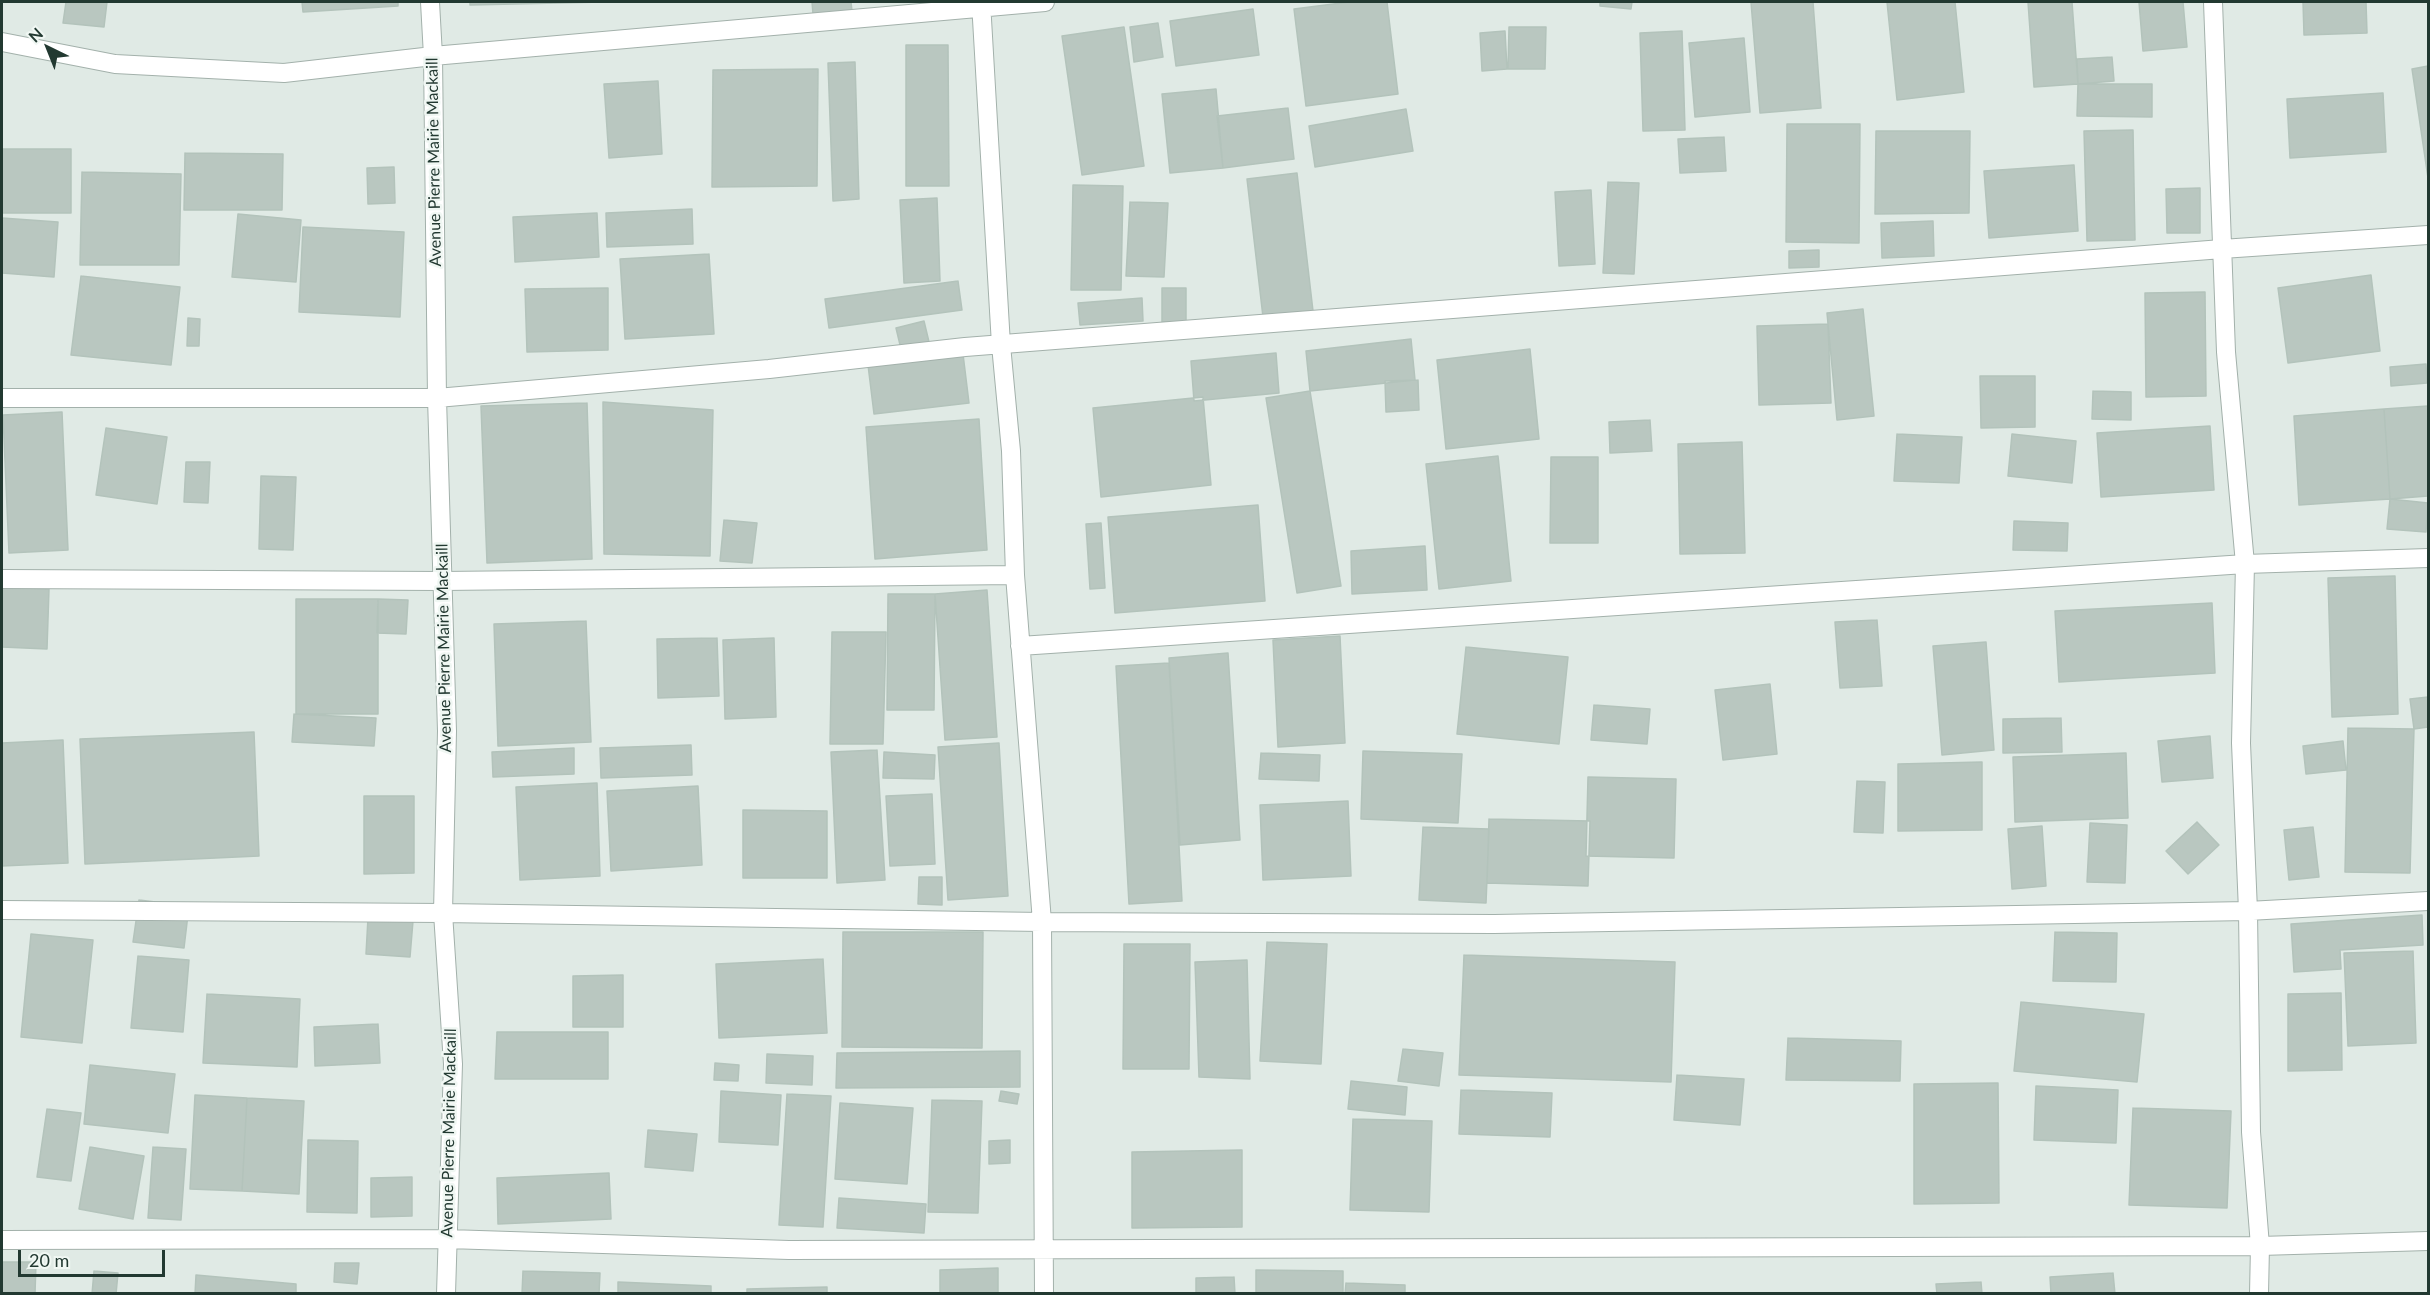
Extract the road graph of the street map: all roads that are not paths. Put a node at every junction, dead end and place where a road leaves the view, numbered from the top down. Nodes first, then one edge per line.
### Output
1 (430, 2) edge
2 (1045, 2) edge
3 (2213, 2) edge
4 (981, 4) edge
5 (2, 42) edge
6 (433, 56) junction
7 (2428, 235) edge
8 (2222, 249) junction
9 (1001, 345) junction
10 (2, 398) edge
11 (437, 398) junction
12 (2428, 558) edge
13 (2245, 564) junction
14 (1015, 575) junction
15 (2, 579) edge
16 (442, 581) junction
17 (1020, 646) junction
18 (2428, 901) edge
19 (2, 910) edge
20 (2248, 911) junction
21 (443, 913) junction
22 (1042, 922) junction
23 (448, 1239) junction
24 (2, 1240) edge
25 (2428, 1241) edge
26 (2260, 1246) junction
27 (1043, 1250) junction
28 (446, 1293) edge
29 (1044, 1293) edge
30 (2259, 1293) edge

1 - 6 street, Avenue Pierre Mairie Mackaill
2 - 4 street
3 - 8 street
4 - 6 street
4 - 9 street
5 - 6 street
6 - 11 street, Avenue Pierre Mairie Mackaill
7 - 8 street
8 - 9 street
8 - 13 street
9 - 11 street
9 - 14 street
10 - 11 street
11 - 16 street, Avenue Pierre Mairie Mackaill
12 - 13 street
13 - 17 street
13 - 20 street
14 - 16 street
14 - 17 street
15 - 16 street
16 - 21 street, Avenue Pierre Mairie Mackaill
17 - 22 street
18 - 20 street
19 - 21 street
20 - 22 street
20 - 26 street
21 - 22 street
21 - 23 street, Avenue Pierre Mairie Mackaill
22 - 27 street
23 - 24 street
23 - 27 street
23 - 28 street, Avenue Pierre Mairie Mackaill
25 - 26 street
26 - 27 street
26 - 30 street
27 - 29 street

